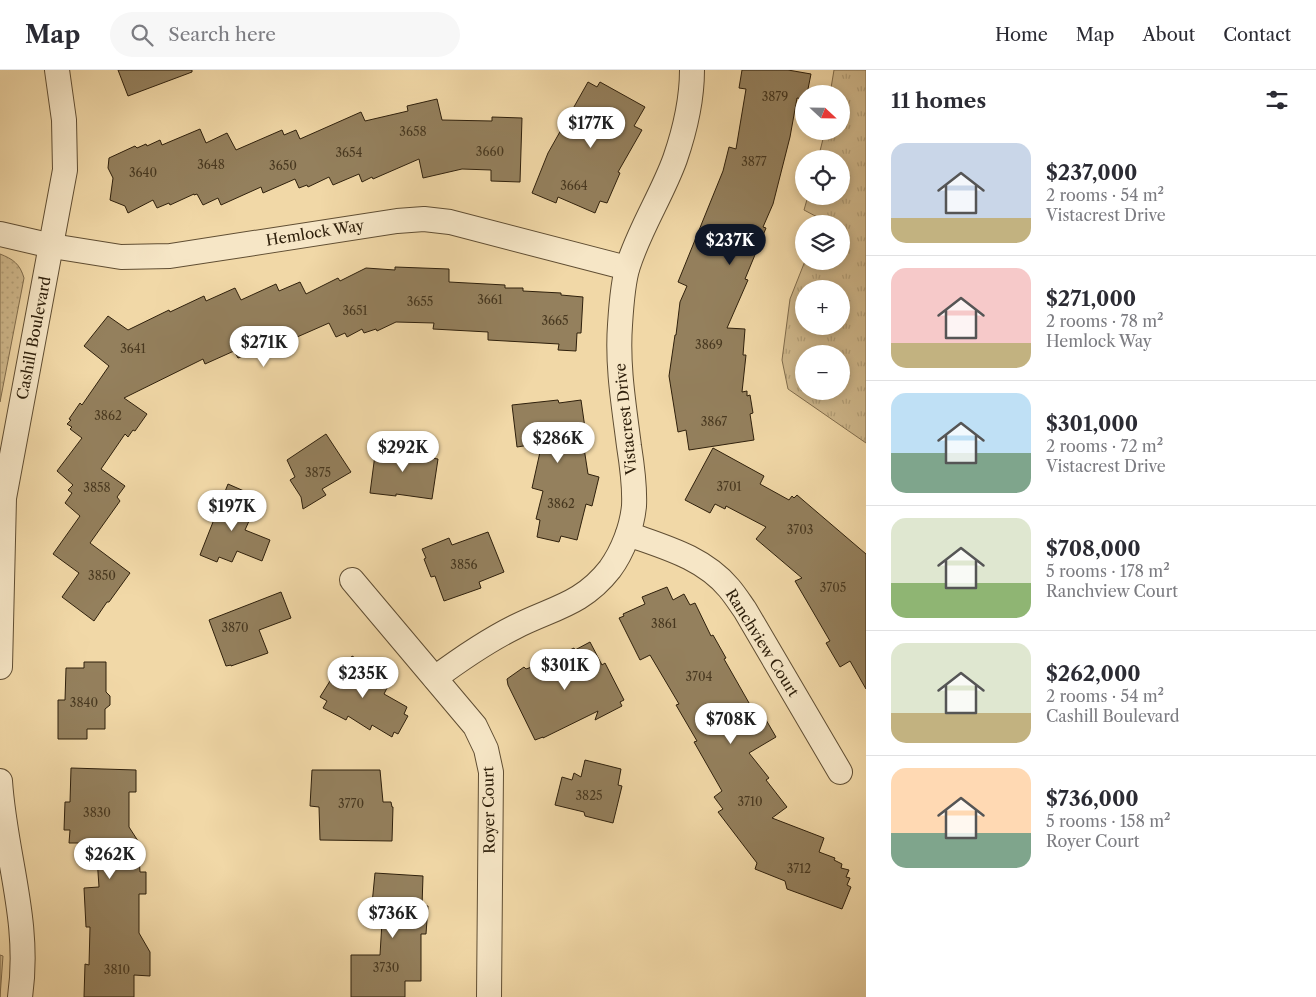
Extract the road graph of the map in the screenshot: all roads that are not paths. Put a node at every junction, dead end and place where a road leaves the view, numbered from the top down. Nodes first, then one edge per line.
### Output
1 (57, 70) edge
2 (692, 70) edge
3 (0, 234) edge
4 (52, 246) junction
5 (627, 268) junction
6 (628, 534) junction
7 (352, 580) dead end
8 (0, 667) edge
9 (435, 678) junction
10 (840, 772) dead end
11 (0, 781) edge
12 (20, 997) edge
13 (490, 997) edge

1 - 4 street, Cashill Boulevard
2 - 5 street, Vistacrest Drive
3 - 4 street, Hemlock Way
4 - 5 street, Hemlock Way
4 - 8 street, Cashill Boulevard
5 - 6 street, Vistacrest Drive
6 - 9 street, Vistacrest Drive
6 - 10 street, Ranchview Court
7 - 9 street, Royer Court
9 - 13 street, Royer Court
11 - 12 street

